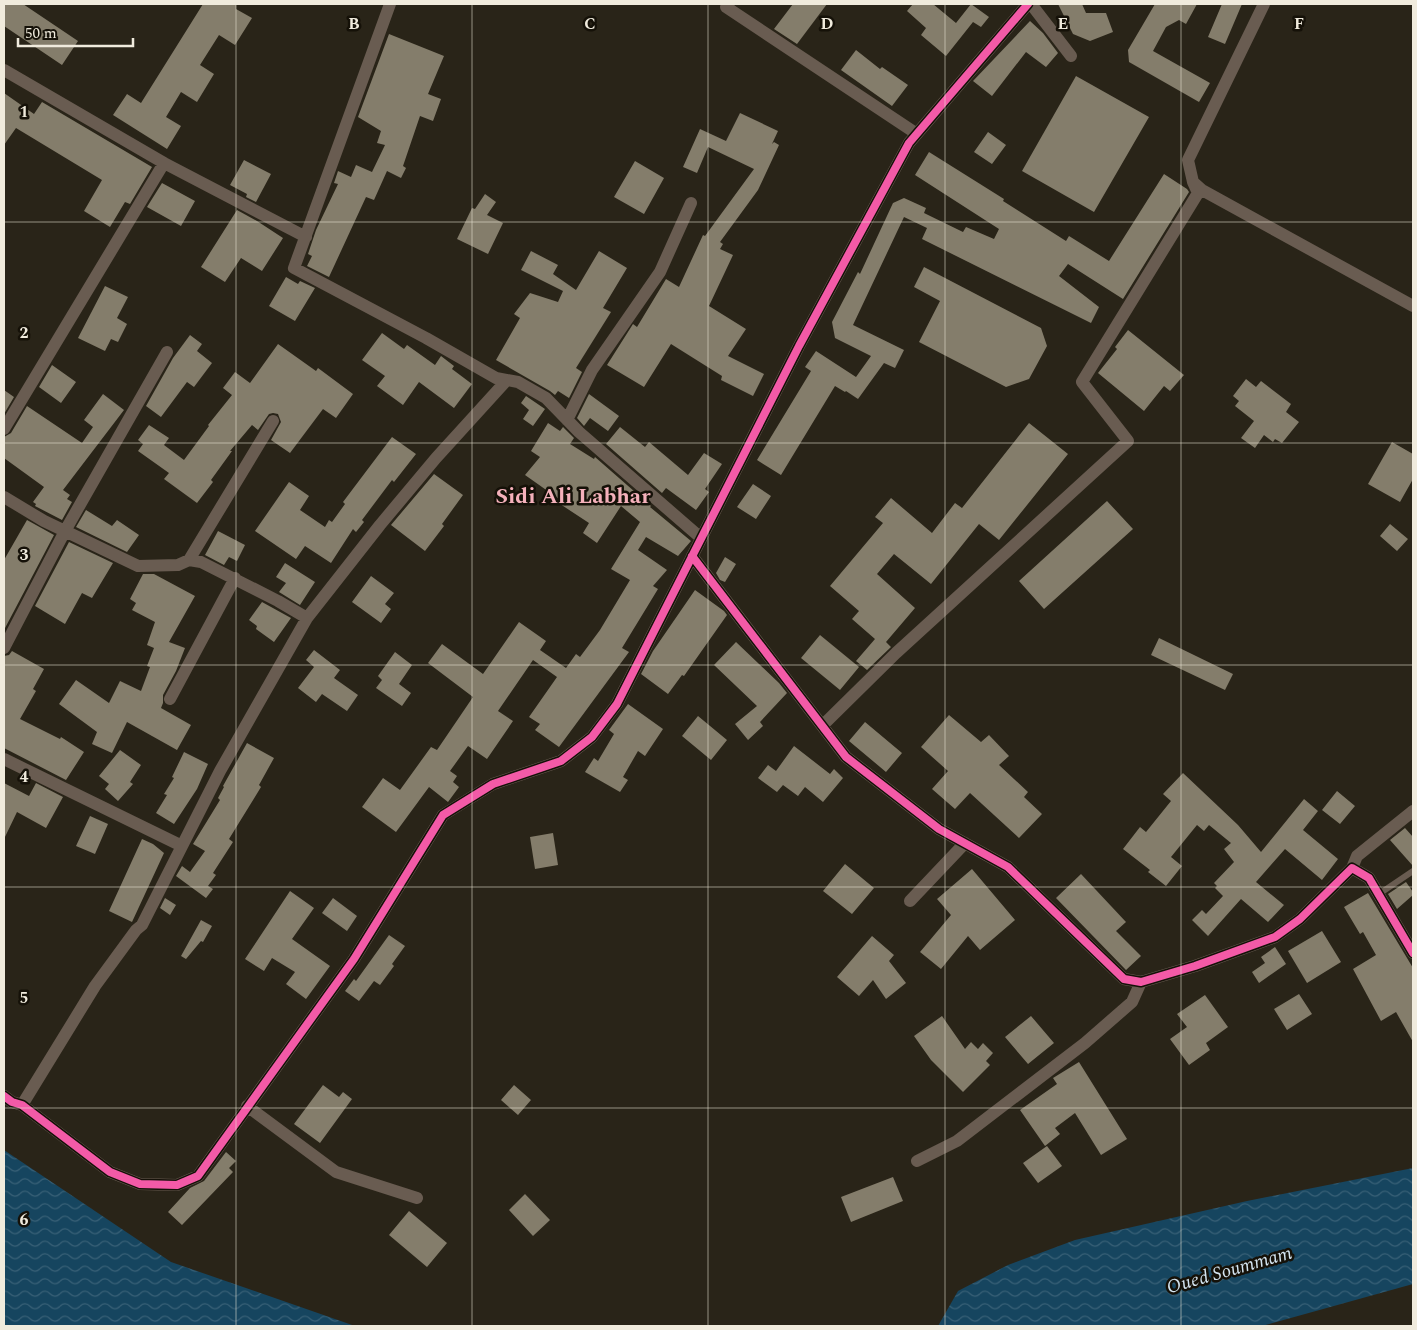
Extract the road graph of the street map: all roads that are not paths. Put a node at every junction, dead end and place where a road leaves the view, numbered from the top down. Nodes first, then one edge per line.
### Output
1 (390, 4) edge
2 (730, 4) edge
3 (1030, 4) edge
4 (1264, 4) edge
5 (1071, 56) dead end
6 (4, 70) edge
7 (917, 134) junction
8 (164, 163) junction
9 (1193, 182) junction
10 (691, 202) dead end
11 (306, 237) junction
12 (1413, 306) edge
13 (167, 352) dead end
14 (501, 382) junction
15 (567, 420) junction
16 (273, 421) dead end
17 (4, 429) edge
18 (4, 497) edge
19 (65, 531) junction
20 (701, 538) junction
21 (692, 556) junction
22 (189, 560) junction
23 (236, 578) junction
24 (307, 618) junction
25 (4, 648) edge
26 (170, 699) dead end
27 (823, 725) junction
28 (4, 759) edge
29 (1413, 811) edge
30 (964, 843) junction
31 (182, 846) junction
32 (1352, 868) junction
33 (1413, 871) edge
34 (1378, 894) junction
35 (910, 901) dead end
36 (1413, 953) edge
37 (1124, 979) junction
38 (1142, 982) junction
39 (1132, 1002) junction
40 (4, 1096) edge
41 (22, 1105) junction
42 (247, 1106) junction
43 (917, 1161) dead end
44 (417, 1198) dead end

1 - 11 street
2 - 7 street
3 - 5 street
3 - 7 street
4 - 9 street
6 - 8 street
7 - 20 street
8 - 11 street
8 - 17 street
9 - 12 street
9 - 27 street
10 - 15 street
11 - 14 street
13 - 19 street
14 - 15 street
14 - 24 street
15 - 20 street
16 - 22 street
18 - 19 street
19 - 22 street
19 - 25 street
20 - 21 street
21 - 27 street
21 - 42 street
22 - 23 street
23 - 24 street
23 - 26 street
24 - 31 street
27 - 30 street
28 - 31 street
29 - 32 street
30 - 35 street
30 - 37 street
31 - 41 street
32 - 34 street
32 - 38 street
33 - 34 lane
34 - 36 street
37 - 38 street
37 - 39 street
38 - 39 street
39 - 43 street
40 - 41 street
41 - 42 street
42 - 44 street

